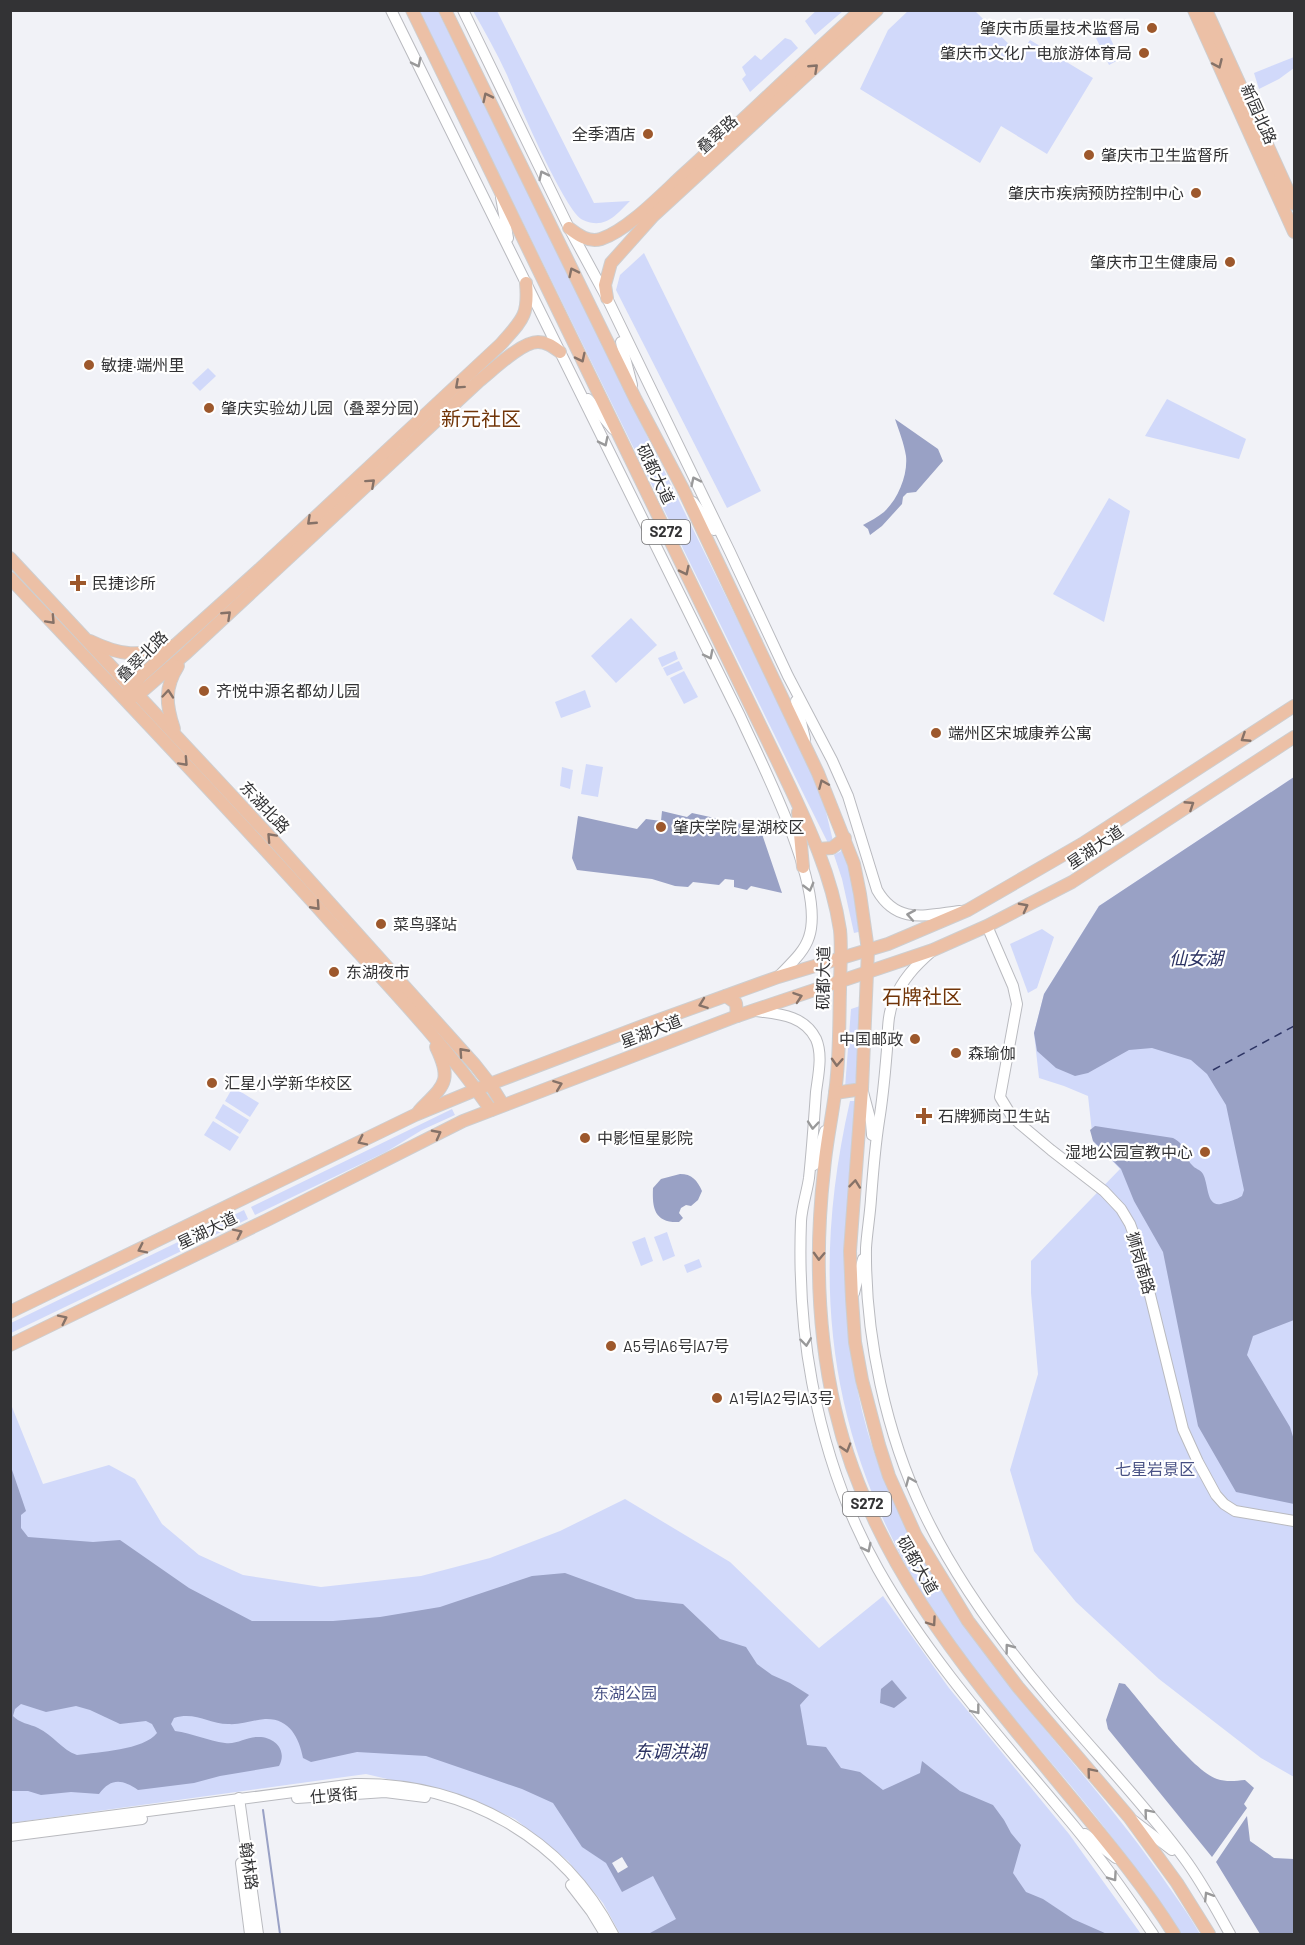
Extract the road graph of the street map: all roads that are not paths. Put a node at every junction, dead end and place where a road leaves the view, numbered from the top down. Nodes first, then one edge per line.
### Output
1 (392, 10) edge
2 (412, 10) edge
3 (445, 10) edge
4 (462, 10) edge
5 (861, 10) edge
6 (877, 10) edge
7 (1194, 10) edge
8 (1206, 10) edge
9 (499, 188) junction
10 (1294, 204) edge
11 (628, 223) junction
12 (568, 228) junction
13 (1294, 232) edge
14 (635, 237) junction
15 (510, 249) junction
16 (526, 283) junction
17 (607, 298) junction
18 (616, 320) junction
19 (501, 344) junction
20 (560, 352) junction
21 (507, 358) junction
22 (577, 385) junction
23 (636, 400) junction
24 (620, 438) junction
25 (683, 489) junction
26 (730, 552) junction
27 (10, 558) edge
28 (10, 578) edge
29 (84, 638) junction
30 (175, 645) junction
31 (184, 655) junction
32 (788, 676) junction
33 (134, 691) junction
34 (124, 699) junction
35 (1294, 706) edge
36 (740, 716) junction
37 (154, 721) junction
38 (176, 735) junction
39 (1294, 737) edge
40 (807, 751) junction
41 (777, 760) junction
42 (797, 801) junction
43 (845, 838) junction
44 (818, 849) junction
45 (803, 867) junction
46 (968, 910) junction
47 (983, 928) junction
48 (868, 950) junction
49 (933, 950) junction
50 (841, 957) junction
51 (867, 973) junction
52 (778, 977) junction
53 (840, 982) junction
54 (726, 996) junction
55 (756, 1011) junction
56 (737, 1017) junction
57 (432, 1026) junction
58 (490, 1084) junction
59 (477, 1089) junction
60 (862, 1089) junction
61 (836, 1093) junction
62 (497, 1108) junction
63 (831, 1114) junction
64 (415, 1115) junction
65 (874, 1154) junction
66 (808, 1179) junction
67 (866, 1249) junction
68 (852, 1299) junction
69 (10, 1312) edge
70 (10, 1345) edge
71 (1294, 1521) edge
72 (236, 1802) junction
73 (1129, 1817) junction
74 (1073, 1825) junction
75 (10, 1829) edge
76 (10, 1836) edge
77 (1185, 1859) junction
78 (1128, 1868) junction
79 (250, 1935) edge
80 (258, 1935) edge
81 (605, 1935) edge
82 (613, 1935) edge
83 (1153, 1935) edge
84 (1174, 1935) edge
85 (1209, 1935) edge
86 (1230, 1935) edge

1 -> 15 street, 砚都大道
2 - 9 main road, 砚都大道 / S272
23 -> 3 main road, 砚都大道 / S272
12 -> 4 street, 砚都大道
5 - 11 main road, 叠翠路
14 -> 6 main road, 叠翠路
7 -> 13 main road, 新园北路
8 - 10 main road, 新园北路
9 - 15 street
9 -> 24 main road, 砚都大道 / S272
11 - 12 main road, 叠翠路
11 - 14 main road
12 - 17 street, 砚都大道
14 - 17 main road, 叠翠路
15 - 16 street, 砚都大道
16 - 19 main road, 叠翠北路
16 - 20 street, 砚都大道
17 - 18 street, 砚都大道
18 - 23 street
26 -> 18 street, 砚都大道
19 - 21 main road
19 -> 30 main road, 叠翠北路
20 - 21 main road, 叠翠北路
20 - 22 street, 砚都大道
31 -> 21 main road, 叠翠北路
22 - 24 street
22 -> 36 street, 砚都大道
23 - 25 main road, 砚都大道 / S272
24 -> 41 main road, 砚都大道 / S272
25 - 26 street
25 - 40 main road, 砚都大道 / S272
26 - 32 street, 砚都大道
27 - 29 main road, 东湖北路
28 -> 34 main road, 东湖北路
29 - 30 main road
29 - 33 main road, 东湖北路
30 - 31 main road
30 - 33 main road, 叠翠北路
31 - 33 main road, 叠翠北路
38 -> 31 main road
32 - 40 street
46 -> 32 street, 砚都大道
33 - 34 main road, 叠翠北路
33 - 37 main road, 东湖北路
34 - 37 main road, 东湖北路
35 -> 46 main road, 星湖大道
36 - 41 street
36 - 45 street, 砚都大道
37 - 38 main road, 东湖北路
37 -> 57 main road, 东湖北路
57 -> 38 main road, 东湖北路
47 -> 39 main road, 星湖大道
43 -> 40 main road, 砚都大道 / S272
41 - 42 main road, 砚都大道 / S272
42 - 44 main road, 砚都大道 / S272
42 - 45 main road
43 - 44 main road
43 - 48 main road, 砚都大道 / S272
44 - 50 main road, 砚都大道 / S272
45 -> 52 street, 砚都大道
46 - 47 main road
46 - 48 main road, 星湖大道
47 - 49 main road, 星湖大道
47 - 71 street, 狮岗南路
48 - 50 main road, 星湖大道
48 - 51 main road, 砚都大道 / S272
49 - 51 main road, 星湖大道
49 - 65 street
50 - 52 main road, 星湖大道
50 - 53 main road, 砚都大道 / S272
51 - 53 main road, 星湖大道
51 - 60 main road, 砚都大道 / S272
52 - 54 main road, 星湖大道
55 -> 53 main road, 星湖大道
53 -> 61 main road, 砚都大道 / S272
54 - 56 main road
54 -> 58 main road, 星湖大道
55 - 56 main road, 星湖大道
55 -> 66 street
62 -> 56 main road, 星湖大道
58 -> 57 main road, 东湖北路
57 - 59 main road, 东湖北路
57 - 64 main road
58 - 59 main road, 星湖大道
58 - 62 main road, 东湖北路
59 - 62 main road, 东湖北路
59 - 64 main road, 星湖大道
60 - 61 main road
60 - 65 street
68 -> 60 main road, 砚都大道 / S272
61 - 63 main road, 砚都大道 / S272
70 -> 62 main road, 星湖大道
63 - 66 street
63 -> 78 main road, 砚都大道 / S272
64 -> 69 main road, 星湖大道
65 - 67 street
66 -> 74 street
67 - 68 street
77 -> 67 street
73 -> 68 main road, 砚都大道 / S272
72 - 75 street
72 - 76 street, 仕贤街
72 - 79 street, 翰林路
72 - 80 street, 翰林路
72 - 81 street, 仕贤街
72 - 82 street
73 - 77 street
73 - 85 main road, 砚都大道 / S272
74 - 78 street
74 -> 83 street
86 -> 77 street
78 - 84 main road, 砚都大道 / S272

